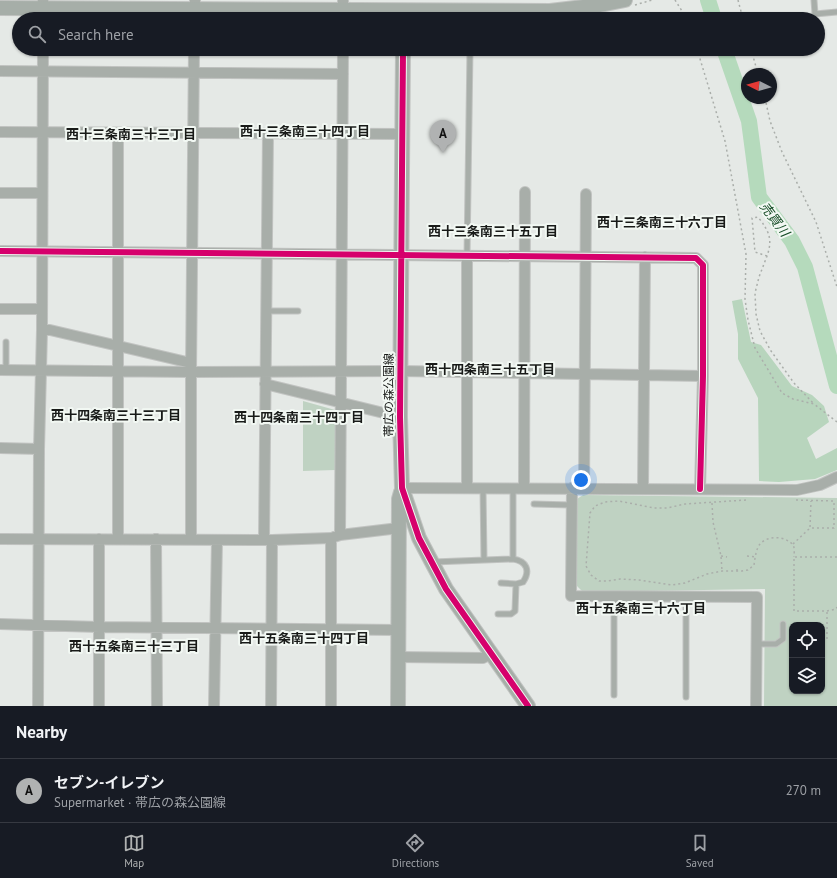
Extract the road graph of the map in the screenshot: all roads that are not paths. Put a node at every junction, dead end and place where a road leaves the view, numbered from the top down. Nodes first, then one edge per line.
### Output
1 (625, 0) edge
2 (814, 0) edge
3 (0, 8) edge
4 (43, 9) edge
5 (195, 10) edge
6 (343, 10) edge
7 (403, 10) edge
8 (430, 12) edge
9 (530, 12) edge
10 (815, 12) edge
11 (837, 12) edge
12 (825, 13) edge
13 (43, 56) edge
14 (194, 56) edge
15 (343, 56) edge
16 (403, 56) edge
17 (470, 56) edge
18 (0, 71) edge
19 (43, 71) junction
20 (194, 73) junction
21 (343, 74) junction
22 (0, 132) edge
23 (42, 132) junction
24 (118, 133) junction
25 (193, 133) junction
26 (268, 134) junction
27 (402, 134) junction
28 (344, 135) junction
29 (525, 192) dead end
30 (0, 193) edge
31 (42, 193) junction
32 (586, 194) dead end
33 (0, 251) edge
34 (42, 251) junction
35 (119, 252) junction
36 (192, 252) junction
37 (267, 254) junction
38 (342, 254) junction
39 (401, 255) junction
40 (467, 255) junction
41 (525, 255) junction
42 (586, 256) junction
43 (645, 257) junction
44 (0, 309) edge
45 (42, 309) junction
46 (266, 311) junction
47 (298, 311) dead end
48 (42, 330) junction
49 (6, 342) dead end
50 (118, 346) junction
51 (191, 367) junction
52 (3, 370) edge
53 (42, 370) junction
54 (117, 371) junction
55 (265, 371) junction
56 (400, 371) junction
57 (341, 372) junction
58 (466, 372) junction
59 (524, 373) junction
60 (584, 375) junction
61 (644, 376) junction
62 (702, 376) junction
63 (265, 384) junction
64 (340, 403) junction
65 (400, 417) junction
66 (0, 448) edge
67 (39, 448) junction
68 (837, 477) edge
69 (402, 488) junction
70 (467, 488) junction
71 (483, 488) junction
72 (512, 488) junction
73 (524, 488) junction
74 (572, 488) junction
75 (643, 488) junction
76 (584, 489) junction
77 (700, 489) junction
78 (534, 504) dead end
79 (571, 505) junction
80 (399, 528) junction
81 (335, 537) junction
82 (0, 538) edge
83 (38, 539) junction
84 (99, 539) junction
85 (118, 539) junction
86 (156, 539) junction
87 (191, 540) junction
88 (217, 540) junction
89 (268, 540) junction
90 (513, 559) junction
91 (484, 560) junction
92 (431, 562) junction
93 (501, 583) dead end
94 (516, 584) junction
95 (614, 596) junction
96 (686, 597) junction
97 (498, 614) dead end
98 (0, 624) edge
99 (38, 624) junction
100 (783, 624) dead end
101 (99, 627) junction
102 (157, 627) junction
103 (214, 628) junction
104 (272, 628) junction
105 (331, 629) junction
106 (398, 630) junction
107 (757, 644) junction
108 (491, 654) junction
109 (398, 657) junction
110 (614, 695) dead end
111 (686, 696) dead end
112 (38, 706) edge
113 (99, 706) edge
114 (157, 706) edge
115 (214, 706) edge
116 (270, 706) edge
117 (331, 706) edge
118 (398, 706) edge
119 (528, 706) edge
120 (756, 706) edge

1 - 9 street
2 - 10 lane
3 - 4 street
4 - 5 street
5 - 6 street
6 - 7 street
7 - 8 street
11 - 12 lane
13 - 19 street
14 - 20 street
15 - 21 street
16 - 27 street, 帯広の森公園線
17 - 40 lane
18 - 19 street
19 - 20 street
19 - 23 street
20 - 21 street
20 - 25 street
21 - 28 street
22 - 23 street
23 - 24 street
23 - 31 street
24 - 25 street
24 - 35 street
25 - 26 street
25 - 36 street
26 - 28 street
26 - 37 street
27 - 28 street
27 - 39 street, 帯広の森公園線
28 - 38 street
29 - 41 street
30 - 31 street
31 - 34 street
32 - 42 street
33 - 34 street
34 - 35 street
34 - 45 street
35 - 36 street
35 - 50 street
36 - 37 street
36 - 51 street
37 - 38 street
37 - 46 street
38 - 39 street
38 - 57 street
39 - 40 street
39 - 56 street, 帯広の森公園線
40 - 41 street
40 - 58 street
41 - 42 street
41 - 59 street
42 - 43 street
42 - 60 street
43 - 61 street
43 - 62 street
44 - 45 street
45 - 48 street
46 - 47 lane
46 - 55 street
48 - 50 street
48 - 53 street
49 - 52 lane
50 - 51 street
50 - 54 street
51 - 54 street
51 - 55 street
51 - 87 street
52 - 53 street
53 - 54 street
53 - 67 street
54 - 85 street
55 - 57 street
55 - 63 street
56 - 57 street
56 - 58 street
56 - 65 street, 帯広の森公園線
57 - 64 street
58 - 59 street
58 - 70 street
59 - 60 street
59 - 73 street
60 - 61 street
60 - 76 street
61 - 62 street
61 - 75 street
62 - 77 street
63 - 64 street
63 - 89 street
64 - 65 street
64 - 81 street
65 - 69 street, 帯広の森公園線
66 - 67 street
67 - 83 street
68 - 77 street
69 - 70 street
69 - 80 street
69 - 92 street, 帯広の森公園線
70 - 71 street
71 - 72 street
71 - 91 lane
72 - 73 street
72 - 90 lane
73 - 74 street
74 - 76 street
74 - 79 street
75 - 76 street
75 - 77 street
78 - 79 lane
79 - 95 street
80 - 81 street
80 - 106 street
81 - 89 street
81 - 105 street
82 - 83 street
83 - 84 street
83 - 99 street
84 - 85 street
84 - 101 street
85 - 86 street
86 - 87 street
86 - 102 street
87 - 88 street
88 - 89 street
88 - 103 street
89 - 104 street
90 - 91 lane
90 - 94 lane
91 - 92 lane
92 - 108 street, 帯広の森公園線
93 - 94 lane
94 - 97 lane
95 - 96 street
95 - 110 lane
96 - 107 street
96 - 111 lane
98 - 99 street
99 - 101 street
99 - 112 street
100 - 107 lane
101 - 102 street
101 - 113 street
102 - 103 street
102 - 114 street
103 - 104 street
103 - 115 street
104 - 105 street
104 - 116 street
105 - 106 street
105 - 117 street
106 - 109 street
107 - 120 street
108 - 109 street
108 - 119 street, 帯広の森公園線
109 - 118 street

